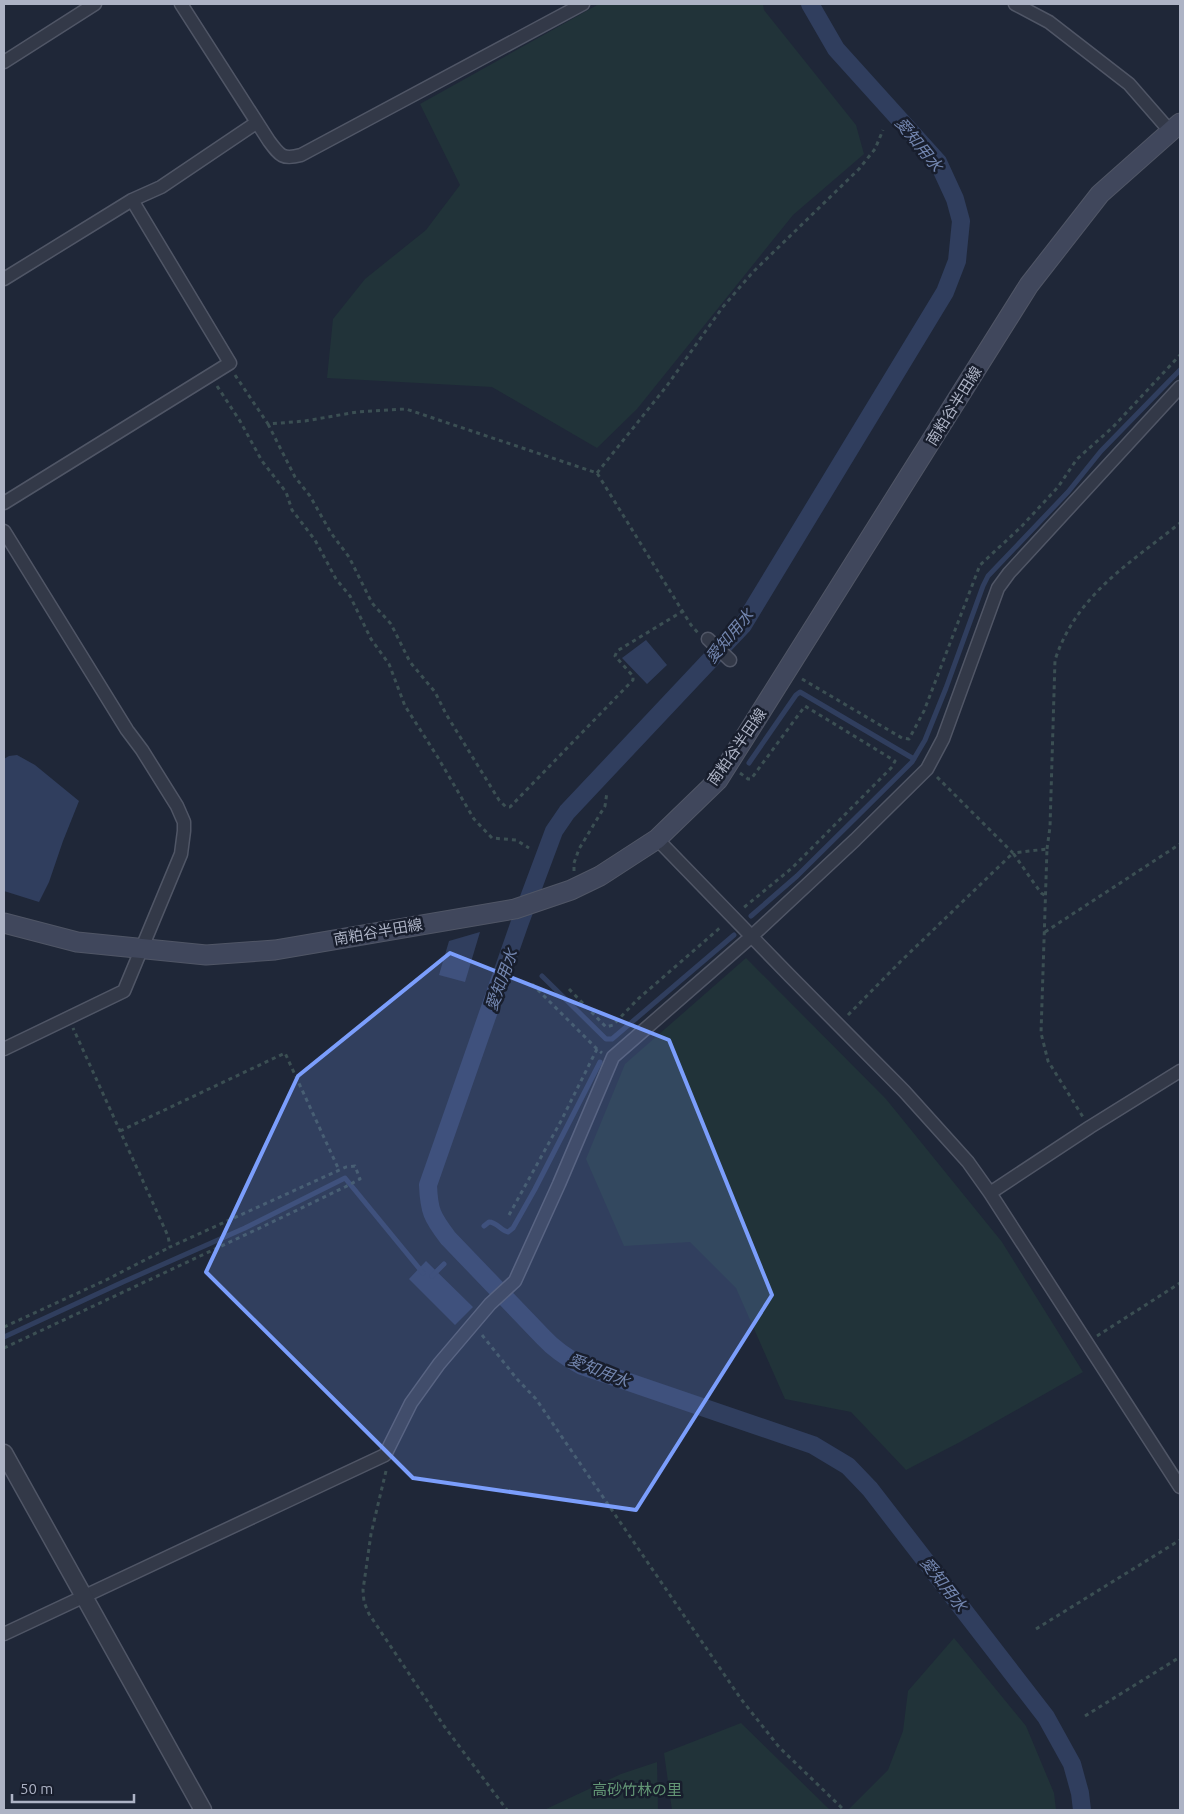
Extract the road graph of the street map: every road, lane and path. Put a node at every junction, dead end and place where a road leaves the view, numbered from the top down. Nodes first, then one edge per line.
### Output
1 (95, 4) edge
2 (181, 4) edge
3 (584, 4) edge
4 (1015, 4) edge
5 (4, 62) edge
6 (256, 122) junction
7 (1175, 127) edge
8 (883, 130) dead end
9 (132, 200) junction
10 (4, 279) edge
11 (1180, 355) edge
12 (230, 363) junction
13 (210, 376) junction
14 (1180, 388) edge
15 (268, 424) junction
16 (597, 473) junction
17 (4, 503) edge
18 (1180, 523) edge
19 (4, 531) edge
20 (683, 611) junction
21 (708, 639) joint
22 (730, 660) dead end
23 (789, 670) junction
24 (728, 763) junction
25 (928, 767) junction
26 (607, 792) dead end
27 (657, 839) junction
28 (1180, 844) edge
29 (529, 848) dead end
30 (1047, 849) junction
31 (1013, 854) junction
32 (580, 886) junction
33 (1046, 896) junction
34 (733, 917) junction
35 (4, 922) edge
36 (1044, 932) junction
37 (752, 936) junction
38 (142, 948) junction
39 (532, 984) dead end
40 (570, 989) dead end
41 (68, 1019) junction
42 (838, 1024) junction
43 (4, 1049) edge
44 (597, 1049) junction
45 (611, 1061) junction
46 (1180, 1071) edge
47 (1090, 1127) junction
48 (120, 1131) junction
49 (339, 1170) junction
50 (990, 1193) junction
51 (509, 1214) dead end
52 (170, 1247) junction
53 (1180, 1282) edge
54 (471, 1326) junction
55 (4, 1327) edge
56 (1087, 1343) junction
57 (4, 1348) edge
58 (4, 1453) edge
59 (385, 1455) junction
60 (1180, 1487) edge
61 (1180, 1540) edge
62 (84, 1596) junction
63 (1036, 1629) dead end
64 (4, 1634) edge
65 (1180, 1657) edge
66 (1085, 1716) dead end
67 (203, 1810) edge
68 (507, 1810) edge
69 (844, 1810) edge

1 - 5 street
2 - 6 street
3 - 6 street
4 - 7 street
6 - 9 street
7 - 23 main road, 南粕谷半田線
8 - 16 path
9 - 10 street
9 - 12 street
11 - 23 path
12 - 13 street
12 - 15 path
13 - 17 street
13 - 29 path
14 - 25 street
15 - 16 path
15 - 20 path
16 - 20 path
18 - 30 path
19 - 38 street
20 - 21 path
21 - 22 street
23 - 24 main road, 南粕谷半田線
24 - 27 main road, 南粕谷半田線
24 - 34 path
25 - 31 path
25 - 37 street
26 - 32 path
27 - 32 main road, 南粕谷半田線
27 - 34 street
28 - 36 path
30 - 31 path
30 - 33 path
31 - 33 path
31 - 42 path
32 - 38 main road, 南粕谷半田線
33 - 36 path
34 - 37 street
34 - 40 path
35 - 38 main road, 南粕谷半田線
36 - 47 path
37 - 42 street
37 - 45 street
38 - 41 street
39 - 44 path
41 - 43 street
41 - 48 path
42 - 50 street
44 - 45 path
44 - 51 path
45 - 54 street
46 - 47 street
47 - 50 street
48 - 49 path
48 - 52 path
49 - 52 path
49 - 57 path
50 - 56 street
52 - 55 path
53 - 56 path
54 - 59 street
54 - 69 path
56 - 60 street
58 - 62 street
59 - 62 street
59 - 68 path
61 - 63 path
62 - 64 street
62 - 67 street
65 - 66 path

